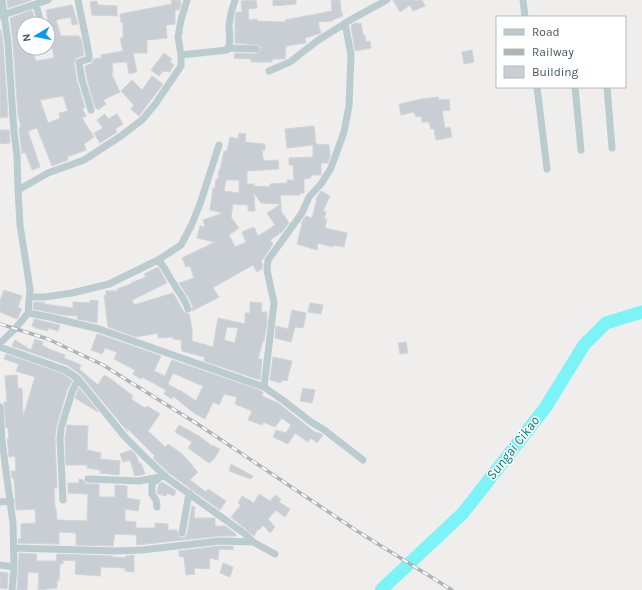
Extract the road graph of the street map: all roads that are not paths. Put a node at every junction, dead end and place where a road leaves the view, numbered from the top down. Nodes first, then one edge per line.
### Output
1 (2, 0) edge
2 (48, 0) edge
3 (78, 0) edge
4 (187, 0) edge
5 (235, 0) edge
6 (387, 0) edge
7 (523, 0) edge
8 (36, 4) junction
9 (2, 15) edge
10 (39, 16) edge
11 (525, 16) edge
12 (345, 23) junction
13 (229, 48) junction
14 (256, 48) dead end
15 (181, 56) junction
16 (269, 71) dead end
17 (537, 88) edge
18 (575, 88) edge
19 (607, 88) edge
20 (91, 110) dead end
21 (219, 144) dead end
22 (612, 148) dead end
23 (581, 150) dead end
24 (547, 169) dead end
25 (18, 190) junction
26 (158, 260) junction
27 (30, 297) junction
28 (188, 308) dead end
29 (28, 313) junction
30 (0, 343) edge
31 (0, 346) edge
32 (78, 379) junction
33 (264, 387) junction
34 (0, 407) edge
35 (363, 460) dead end
36 (163, 476) junction
37 (88, 479) dead end
38 (189, 494) junction
39 (63, 500) dead end
40 (11, 501) junction
41 (0, 502) edge
42 (157, 506) dead end
43 (182, 533) dead end
44 (253, 542) junction
45 (14, 548) junction
46 (275, 554) dead end
47 (0, 565) edge
48 (14, 567) junction
49 (12, 590) edge

1 - 9 street
2 - 8 street
3 - 20 street
4 - 15 street
5 - 13 street
6 - 12 street
7 - 11 street
8 - 9 street
8 - 10 street
9 - 25 street
12 - 16 street
12 - 33 street
13 - 14 street
13 - 15 street
15 - 25 street
17 - 24 street
18 - 23 street
19 - 22 street
21 - 26 street
25 - 27 street
26 - 27 street
26 - 28 street
27 - 29 street
29 - 30 street
29 - 33 street
31 - 32 street
32 - 36 street
32 - 39 street
33 - 35 street
34 - 40 street
36 - 37 street
36 - 38 street
36 - 42 street
38 - 43 street
38 - 44 street
40 - 41 street
40 - 45 street
44 - 45 street
44 - 46 street
45 - 48 street
47 - 48 street
48 - 49 street

